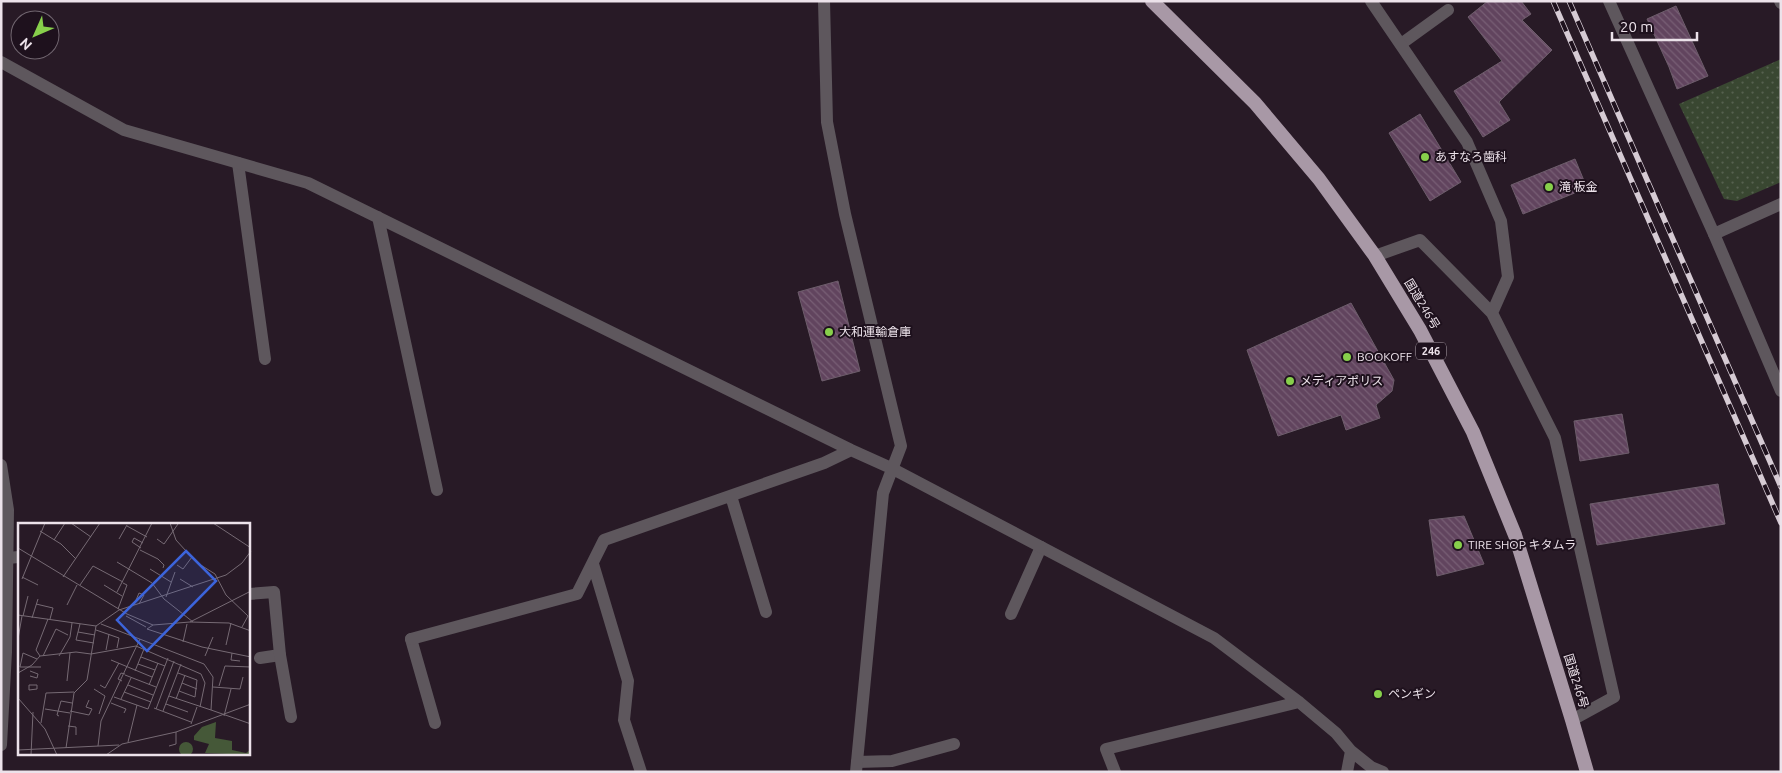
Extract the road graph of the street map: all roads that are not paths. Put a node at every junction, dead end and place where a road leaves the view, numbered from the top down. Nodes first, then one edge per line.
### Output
1 (824, 1) edge
2 (1152, 1) edge
3 (1371, 1) edge
4 (1609, 1) edge
5 (1448, 10) dead end
6 (1400, 44) junction
7 (1, 62) edge
8 (238, 163) junction
9 (1781, 204) edge
10 (378, 217) junction
11 (1714, 234) junction
12 (1375, 256) junction
13 (1492, 313) junction
14 (264, 359) dead end
15 (1781, 391) edge
16 (852, 450) junction
17 (1, 466) edge
18 (892, 468) junction
19 (437, 490) dead end
20 (731, 496) junction
21 (1041, 547) junction
22 (13, 558) edge
23 (593, 564) junction
24 (250, 594) edge
25 (766, 612) dead end
26 (1011, 614) dead end
27 (13, 620) edge
28 (280, 655) junction
29 (260, 658) dead end
30 (1299, 702) junction
31 (291, 718) dead end
32 (1572, 720) junction
33 (435, 723) dead end
34 (954, 744) dead end
35 (1, 745) edge
36 (1351, 751) junction
37 (857, 767) edge
38 (641, 772) edge
39 (1115, 772) edge
40 (1347, 772) edge
41 (1383, 772) edge
42 (1587, 772) edge

1 - 18 street
2 - 12 highway, 国道246号 / 246
3 - 6 street
4 - 11 street
5 - 6 street
6 - 13 street
7 - 8 street
8 - 10 street
8 - 14 street
9 - 11 street
10 - 16 street
10 - 19 street
11 - 15 street
12 - 13 street
12 - 32 highway, 国道246号 / 246
13 - 32 street
16 - 18 street
16 - 20 street
17 - 22 street
18 - 21 street
18 - 37 street
20 - 23 street
20 - 25 street
21 - 26 street
21 - 30 street
22 - 27 street
23 - 33 street
23 - 38 street
24 - 28 street
27 - 35 street
28 - 29 street
28 - 31 street
30 - 36 street
30 - 39 street
32 - 42 highway, 国道246号 / 246
34 - 37 street
36 - 40 street
36 - 41 street

